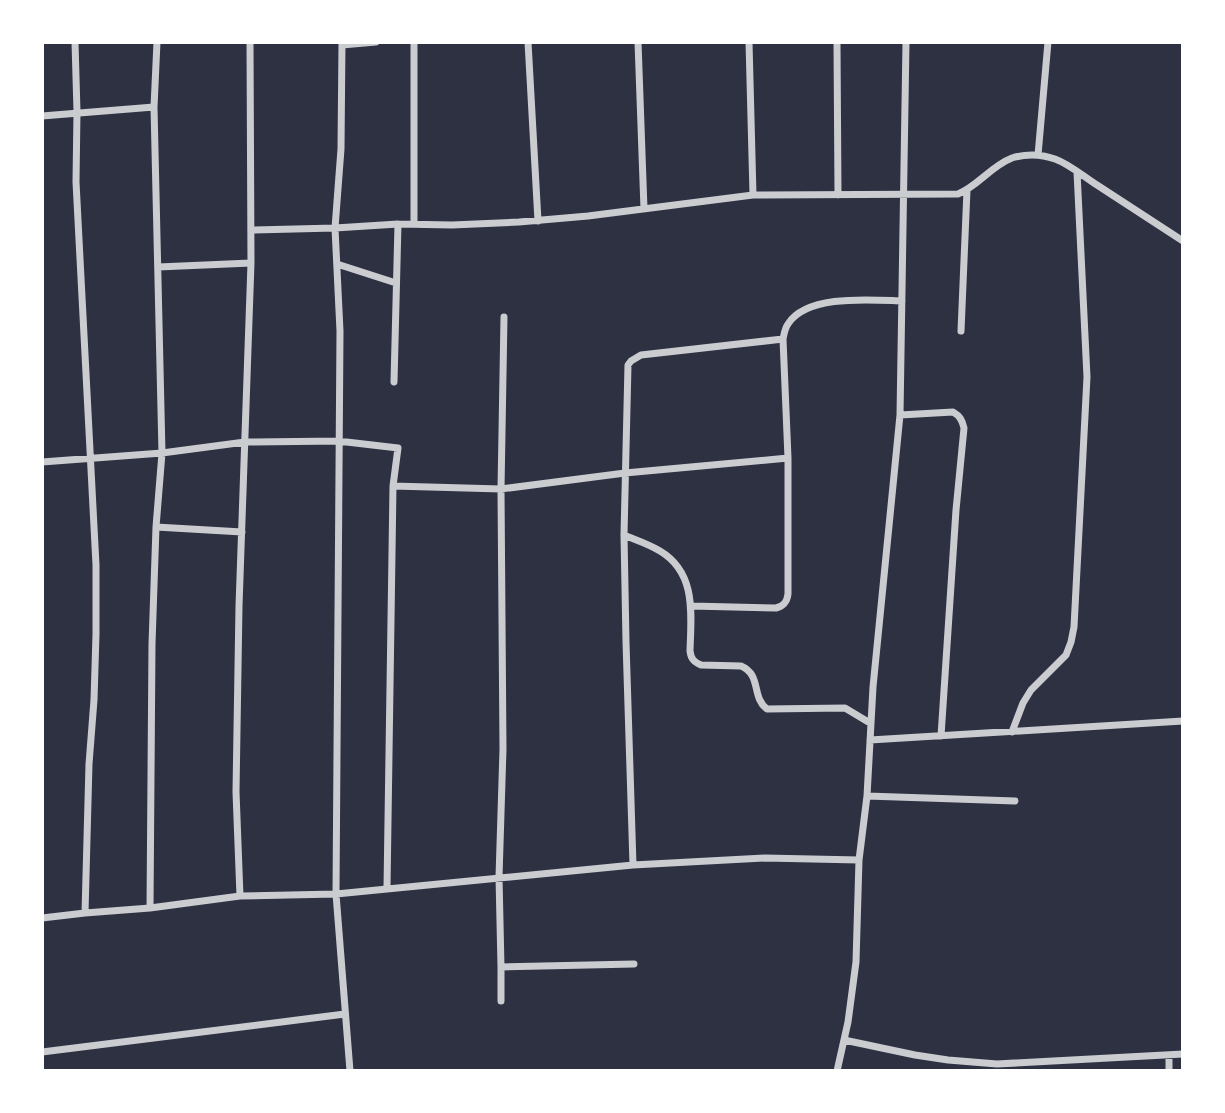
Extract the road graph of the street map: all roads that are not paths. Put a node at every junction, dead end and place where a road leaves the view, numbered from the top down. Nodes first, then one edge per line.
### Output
1 (75, 42) edge
2 (158, 42) edge
3 (250, 42) edge
4 (376, 42) edge
5 (414, 42) edge
6 (528, 42) edge
7 (638, 42) edge
8 (749, 42) edge
9 (837, 42) edge
10 (906, 42) edge
11 (1048, 42) edge
12 (342, 44) edge
13 (154, 107) junction
14 (77, 112) junction
15 (42, 116) edge
16 (1038, 155) junction
17 (1077, 172) junction
18 (967, 190) junction
19 (753, 195) junction
20 (838, 195) junction
21 (904, 195) junction
22 (644, 209) junction
23 (538, 221) junction
24 (398, 224) junction
25 (414, 224) junction
26 (335, 228) junction
27 (251, 230) junction
28 (1183, 242) edge
29 (251, 263) junction
30 (337, 264) junction
31 (158, 267) junction
32 (396, 283) junction
33 (902, 300) junction
34 (504, 317) dead end
35 (961, 331) dead end
36 (783, 339) junction
37 (394, 382) dead end
38 (900, 415) junction
39 (338, 441) junction
40 (245, 442) junction
41 (162, 453) junction
42 (91, 458) junction
43 (788, 458) junction
44 (42, 462) edge
45 (625, 473) junction
46 (393, 486) junction
47 (501, 489) junction
48 (156, 527) junction
49 (242, 532) junction
50 (624, 535) junction
51 (691, 606) junction
52 (1183, 721) edge
53 (870, 723) junction
54 (1012, 732) junction
55 (941, 736) junction
56 (870, 740) junction
57 (867, 796) junction
58 (1015, 801) dead end
59 (859, 860) junction
60 (633, 865) junction
61 (499, 877) junction
62 (387, 888) junction
63 (336, 894) junction
64 (240, 896) junction
65 (150, 908) junction
66 (85, 913) junction
67 (42, 918) edge
68 (634, 964) dead end
69 (502, 967) junction
70 (501, 1001) dead end
71 (345, 1014) junction
72 (844, 1040) junction
73 (42, 1052) edge
74 (1183, 1054) edge
75 (1169, 1056) junction
76 (351, 1071) edge
77 (837, 1071) edge
78 (1169, 1071) edge

1 - 14 street
2 - 13 street
3 - 27 street
4 - 12 street
5 - 25 street
6 - 23 street
7 - 22 street
8 - 19 street
9 - 20 street
10 - 21 street
11 - 16 street
12 - 26 street
13 - 14 street
13 - 31 street
14 - 15 street
14 - 42 street
16 - 17 street
16 - 18 street
17 - 28 street
17 - 54 street
18 - 21 street
18 - 35 street
19 - 20 street
19 - 22 street
20 - 21 street
21 - 33 street
22 - 23 street
23 - 25 street
24 - 25 street
24 - 26 street
24 - 32 street
26 - 27 street
26 - 30 street
27 - 29 street
29 - 31 street
29 - 40 street
30 - 32 street
30 - 39 street
31 - 41 street
32 - 37 street
33 - 36 street
33 - 38 street
34 - 47 street
36 - 43 street
36 - 45 street
38 - 53 street
38 - 55 street
39 - 40 street
39 - 46 street
39 - 63 street
40 - 41 street
40 - 49 street
41 - 42 street
41 - 48 street
42 - 44 street
42 - 66 street
43 - 45 street
43 - 51 street
45 - 47 street
45 - 50 street
46 - 47 street
46 - 62 street
47 - 61 street
48 - 49 street
48 - 65 street
49 - 64 street
50 - 51 street
50 - 60 street
51 - 53 street
52 - 54 street
53 - 56 street
54 - 55 street
55 - 56 street
56 - 57 street
57 - 58 street
57 - 59 street
59 - 60 street
59 - 72 street
60 - 61 street
61 - 62 street
61 - 69 street
62 - 63 street
63 - 64 street
63 - 71 street
64 - 65 street
65 - 66 street
66 - 67 street
68 - 69 street
69 - 70 street
71 - 73 street
71 - 76 street
72 - 75 street
72 - 77 street
74 - 75 street
75 - 78 street

